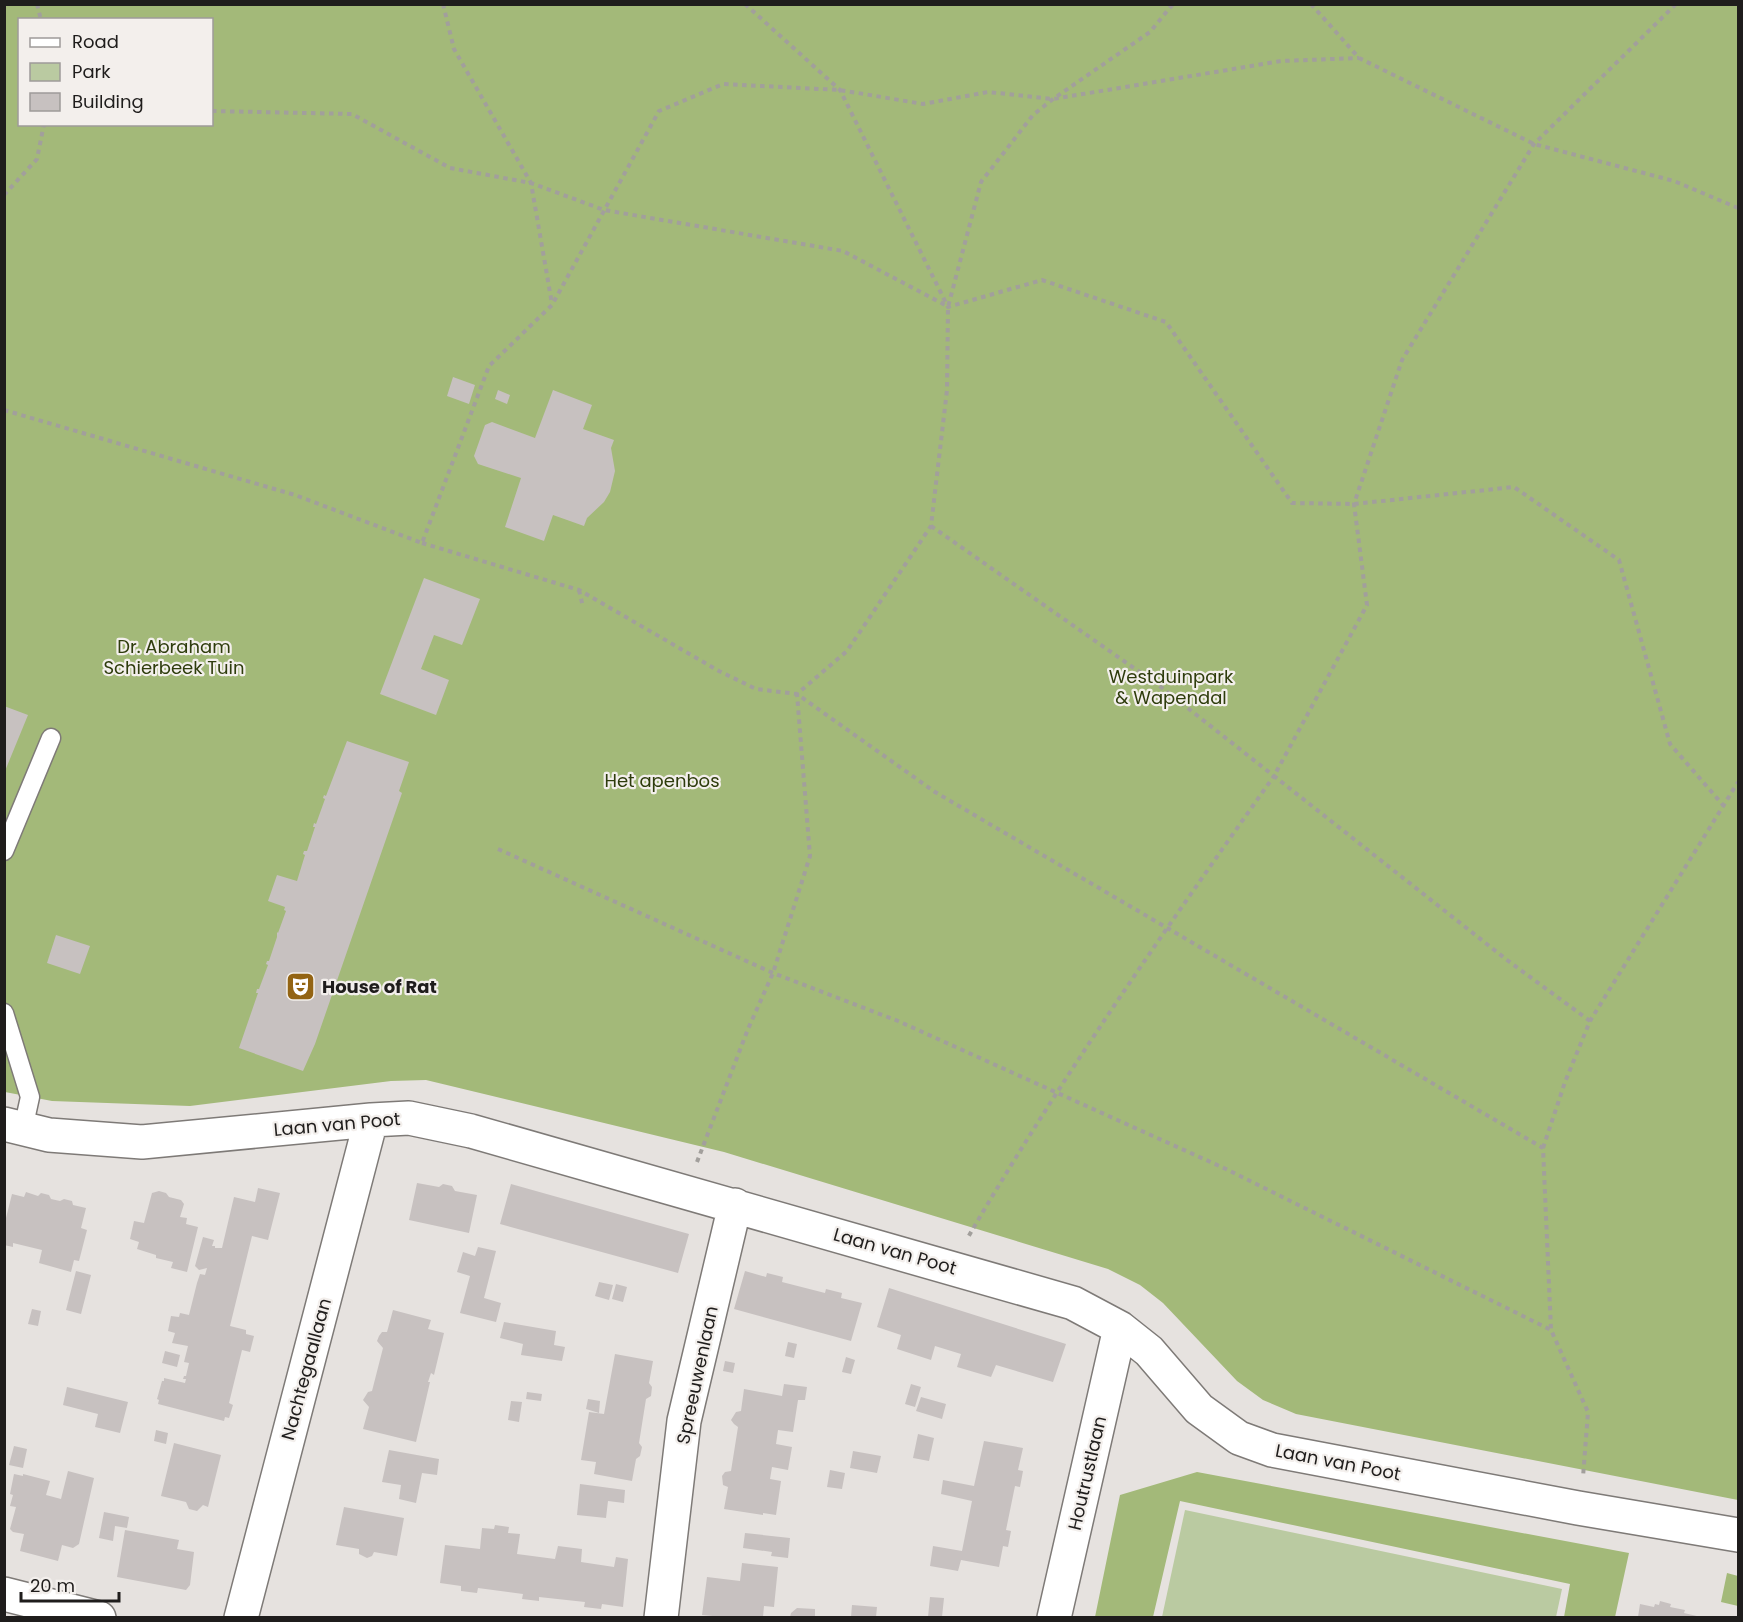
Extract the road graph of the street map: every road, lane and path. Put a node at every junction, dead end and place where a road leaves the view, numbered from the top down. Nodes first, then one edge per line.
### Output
1 (443, 4) edge
2 (746, 4) edge
3 (1173, 4) edge
4 (1311, 4) edge
5 (1676, 4) edge
6 (1359, 58) junction
7 (840, 90) junction
8 (1053, 99) junction
9 (213, 111) edge
10 (44, 126) edge
11 (1534, 144) junction
12 (531, 183) junction
13 (4, 195) edge
14 (1738, 208) edge
15 (604, 210) junction
16 (552, 305) junction
17 (948, 306) junction
18 (4, 410) edge
19 (1354, 504) junction
20 (931, 526) junction
21 (422, 543) junction
22 (579, 590) junction
23 (583, 607) dead end
24 (797, 693) junction
25 (51, 738) dead end
26 (1274, 776) junction
27 (1738, 782) edge
28 (1723, 805) junction
29 (498, 849) dead end
30 (4, 851) edge
31 (1166, 928) junction
32 (773, 973) junction
33 (4, 1013) edge
34 (1590, 1021) junction
35 (1057, 1094) junction
36 (370, 1120) junction
37 (14, 1127) edge
38 (1543, 1148) junction
39 (685, 1192) junction
40 (735, 1205) junction
41 (951, 1267) junction
42 (1120, 1328) junction
43 (1551, 1330) junction
44 (1578, 1508) junction
45 (1738, 1535) edge
46 (4, 1594) edge
47 (87, 1616) edge
48 (241, 1617) edge
49 (661, 1617) edge
50 (1054, 1617) edge

1 - 12 path
2 - 7 path
3 - 8 path
4 - 6 path
5 - 11 path
6 - 8 path
6 - 11 path
7 - 8 path
7 - 15 path
7 - 17 path
8 - 17 path
9 - 12 path
10 - 13 path
11 - 14 path
11 - 19 path
12 - 15 path
12 - 16 path
15 - 16 path
15 - 17 path
16 - 21 path
17 - 19 path
17 - 20 path
18 - 21 path
19 - 26 path
19 - 28 path
20 - 24 path
20 - 26 path
21 - 22 path
22 - 23 path
22 - 24 path
24 - 31 path
24 - 32 path
25 - 30 lane
26 - 31 path
26 - 34 path
27 - 28 path
28 - 34 path
29 - 32 path
31 - 35 path
31 - 38 path
32 - 35 path
32 - 39 path
33 - 37 lane
34 - 38 path
35 - 41 path
35 - 43 path
36 - 37 street, Laan van Poot
36 - 39 street, Laan van Poot
36 - 48 street, Nachtegaallaan
38 - 43 path
39 - 40 street, Laan van Poot
40 - 41 street, Laan van Poot
40 - 49 street, Spreeuwenlaan
41 - 42 street, Laan van Poot
42 - 44 street, Laan van Poot
42 - 50 street, Houtrustlaan
43 - 44 path
44 - 45 street, Laan van Poot
46 - 47 street

